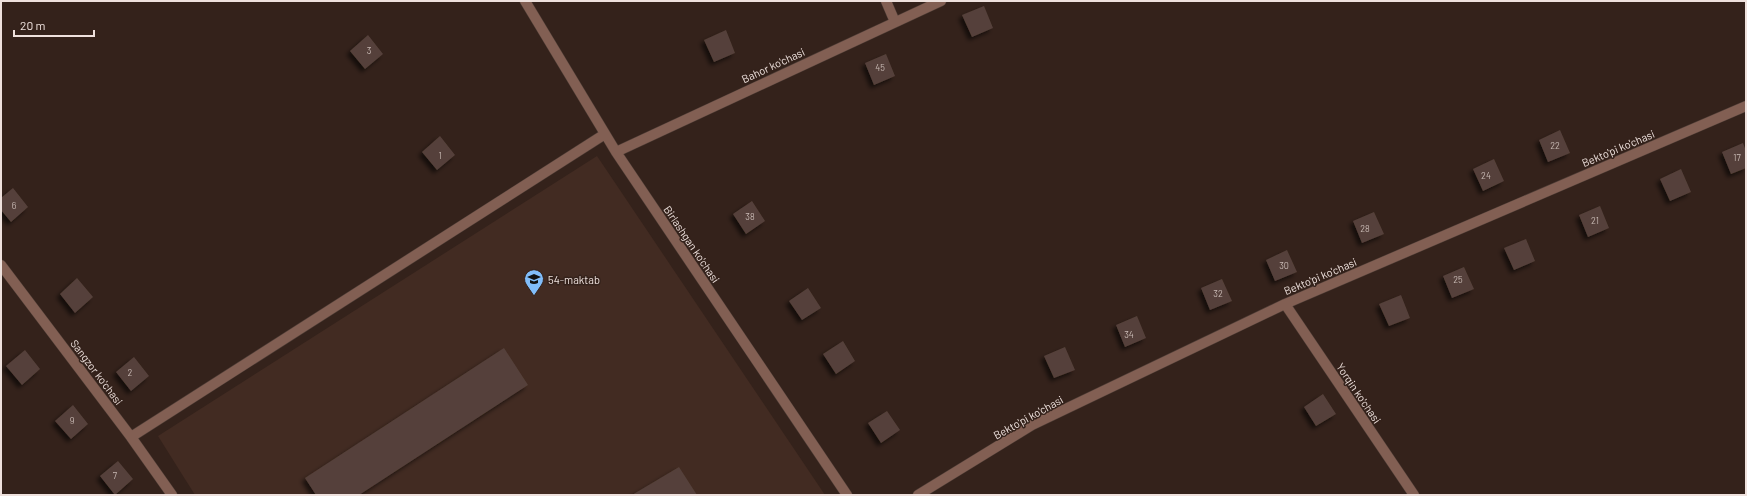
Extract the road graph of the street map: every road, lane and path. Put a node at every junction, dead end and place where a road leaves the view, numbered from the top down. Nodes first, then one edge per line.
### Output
1 (525, 1) edge
2 (886, 1) edge
3 (941, 1) edge
4 (895, 22) junction
5 (1746, 106) edge
6 (605, 134) junction
7 (616, 152) junction
8 (1, 265) edge
9 (1285, 304) junction
10 (131, 437) junction
11 (172, 495) edge
12 (847, 495) edge
13 (918, 495) edge
14 (1414, 495) edge

1 - 6 street, Birlashgan ko'chasi
2 - 4 street
3 - 4 street, Bahor ko'chasi
4 - 7 street, Bahor ko'chasi
5 - 9 street, Bekto'pi ko'chasi
6 - 7 street, Birlashgan ko'chasi
6 - 10 street
7 - 12 street, Birlashgan ko'chasi
8 - 10 street, Sangzor ko'chasi
9 - 13 street, Bekto'pi ko'chasi
9 - 14 street, Yorqin ko'chasi
10 - 11 street, Sangzor ko'chasi

